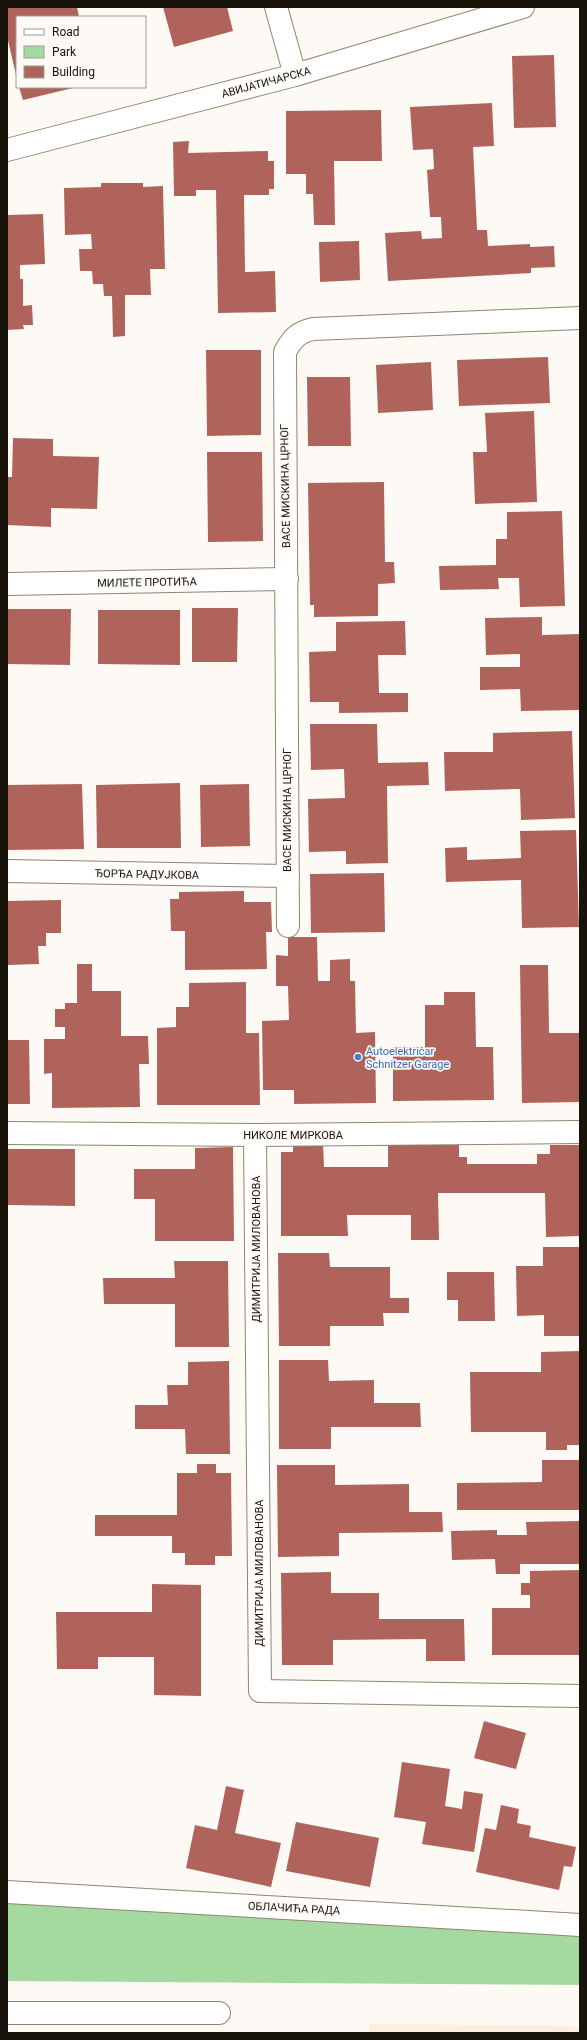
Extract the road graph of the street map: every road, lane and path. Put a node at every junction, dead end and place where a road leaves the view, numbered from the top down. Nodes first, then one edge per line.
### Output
1 (276, 7) edge
2 (523, 7) edge
3 (295, 75) junction
4 (7, 150) edge
5 (580, 318) edge
6 (287, 580) junction
7 (7, 584) edge
8 (7, 872) edge
9 (288, 876) junction
10 (288, 926) dead end
11 (580, 1132) edge
12 (7, 1133) edge
13 (255, 1135) junction
14 (580, 1696) edge
15 (7, 1892) edge
16 (580, 1925) edge
17 (7, 2013) edge
18 (219, 2013) dead end

1 - 3 street
2 - 3 street, АВИЈАТИЧАРСКА
3 - 4 street, АВИЈАТИЧАРСКА
5 - 6 street, ВАСЕ МИСКИНА ЦРНОГ
6 - 7 street, МИЛЕТЕ ПРОТИЋА
6 - 9 street, ВАСЕ МИСКИНА ЦРНОГ
8 - 9 street, ЂОРЂА РАДУЈКОВА
9 - 10 street, ВАСЕ МИСКИНА ЦРНОГ
11 - 13 street, НИКОЛЕ МИРКОВА
12 - 13 street, НИКОЛЕ МИРКОВА
13 - 14 street, ДИМИТРИЈА МИЛОВАНОВА
15 - 16 street, ОБЛАЧИЋА РАДА
17 - 18 street

